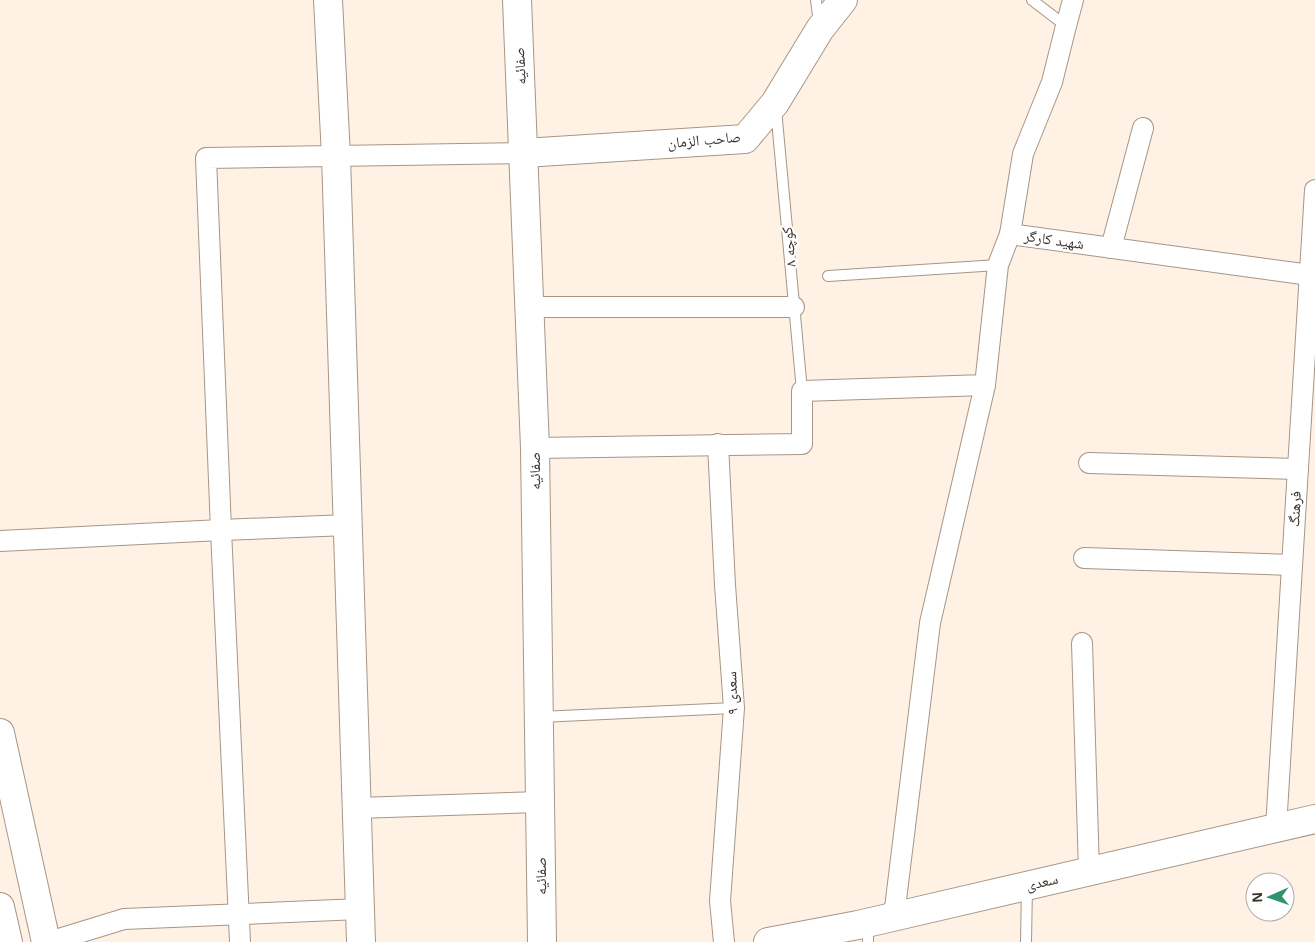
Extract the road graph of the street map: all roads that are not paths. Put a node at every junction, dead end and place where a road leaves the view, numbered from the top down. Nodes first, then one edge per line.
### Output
1 (328, 0) edge
2 (517, 0) edge
3 (816, 0) edge
4 (843, 0) edge
5 (1032, 0) edge
6 (1074, 0) edge
7 (1066, 26) junction
8 (820, 29) junction
9 (776, 103) junction
10 (1142, 128) dead end
11 (524, 153) junction
12 (336, 156) junction
13 (1315, 190) edge
14 (1010, 234) junction
15 (1111, 248) junction
16 (998, 266) junction
17 (1310, 275) junction
18 (828, 276) dead end
19 (794, 306) junction
20 (530, 308) junction
21 (985, 385) junction
22 (802, 391) junction
23 (718, 444) junction
24 (535, 448) junction
25 (1089, 463) dead end
26 (1298, 469) junction
27 (348, 525) junction
28 (222, 530) junction
29 (0, 541) edge
30 (1084, 558) dead end
31 (1292, 565) junction
32 (1082, 643) dead end
33 (734, 708) junction
34 (539, 717) junction
35 (0, 733) edge
36 (540, 802) junction
37 (357, 808) junction
38 (1315, 819) edge
39 (1276, 828) junction
40 (1089, 871) junction
41 (1026, 886) junction
42 (0, 907) edge
43 (360, 909) junction
44 (239, 914) junction
45 (894, 916) junction
46 (868, 932) edge
47 (8, 942) edge
48 (47, 942) edge
49 (240, 942) edge
50 (361, 942) edge
51 (542, 942) edge
52 (724, 942) edge
53 (768, 942) edge
54 (1026, 942) edge

1 - 12 street
2 - 11 street, صفائیه
3 - 8 lane
4 - 8 street, صاحب الزمان
5 - 7 lane
6 - 7 street, شهید کارگر
7 - 14 street, شهید کارگر
8 - 9 street, صاحب الزمان
9 - 11 street, صاحب الزمان
9 - 19 lane, کوچه ۸
10 - 15 street
11 - 12 street
11 - 20 street, صفائیه
12 - 27 street
12 - 28 street
13 - 17 street, فرهنگ
14 - 15 street, شهید کارگر
14 - 16 street
15 - 17 street, شهید کارگر
16 - 18 lane
16 - 21 street
17 - 26 street, فرهنگ
19 - 20 street
19 - 22 lane, کوچه ۸
20 - 24 street, صفائیه
21 - 22 street
21 - 45 street
22 - 23 street
23 - 24 street
23 - 33 street, سعدی ۹
24 - 34 street, صفائیه
25 - 26 street
26 - 31 street, فرهنگ
27 - 28 street
27 - 37 street
28 - 29 street
28 - 44 street
30 - 31 street
31 - 39 street, فرهنگ
32 - 40 street
33 - 34 lane
33 - 52 street, سعدی ۹
34 - 36 street, صفائیه
35 - 48 street
36 - 37 street
36 - 51 street, صفائیه
37 - 43 street
38 - 39 street, سعدی
39 - 40 street, سعدی
40 - 41 street, سعدی
41 - 45 street, سعدی
41 - 54 lane
42 - 47 street
43 - 44 street
43 - 50 street
44 - 48 street
44 - 49 street
45 - 46 street, سعدی
46 - 53 street, سعدی

